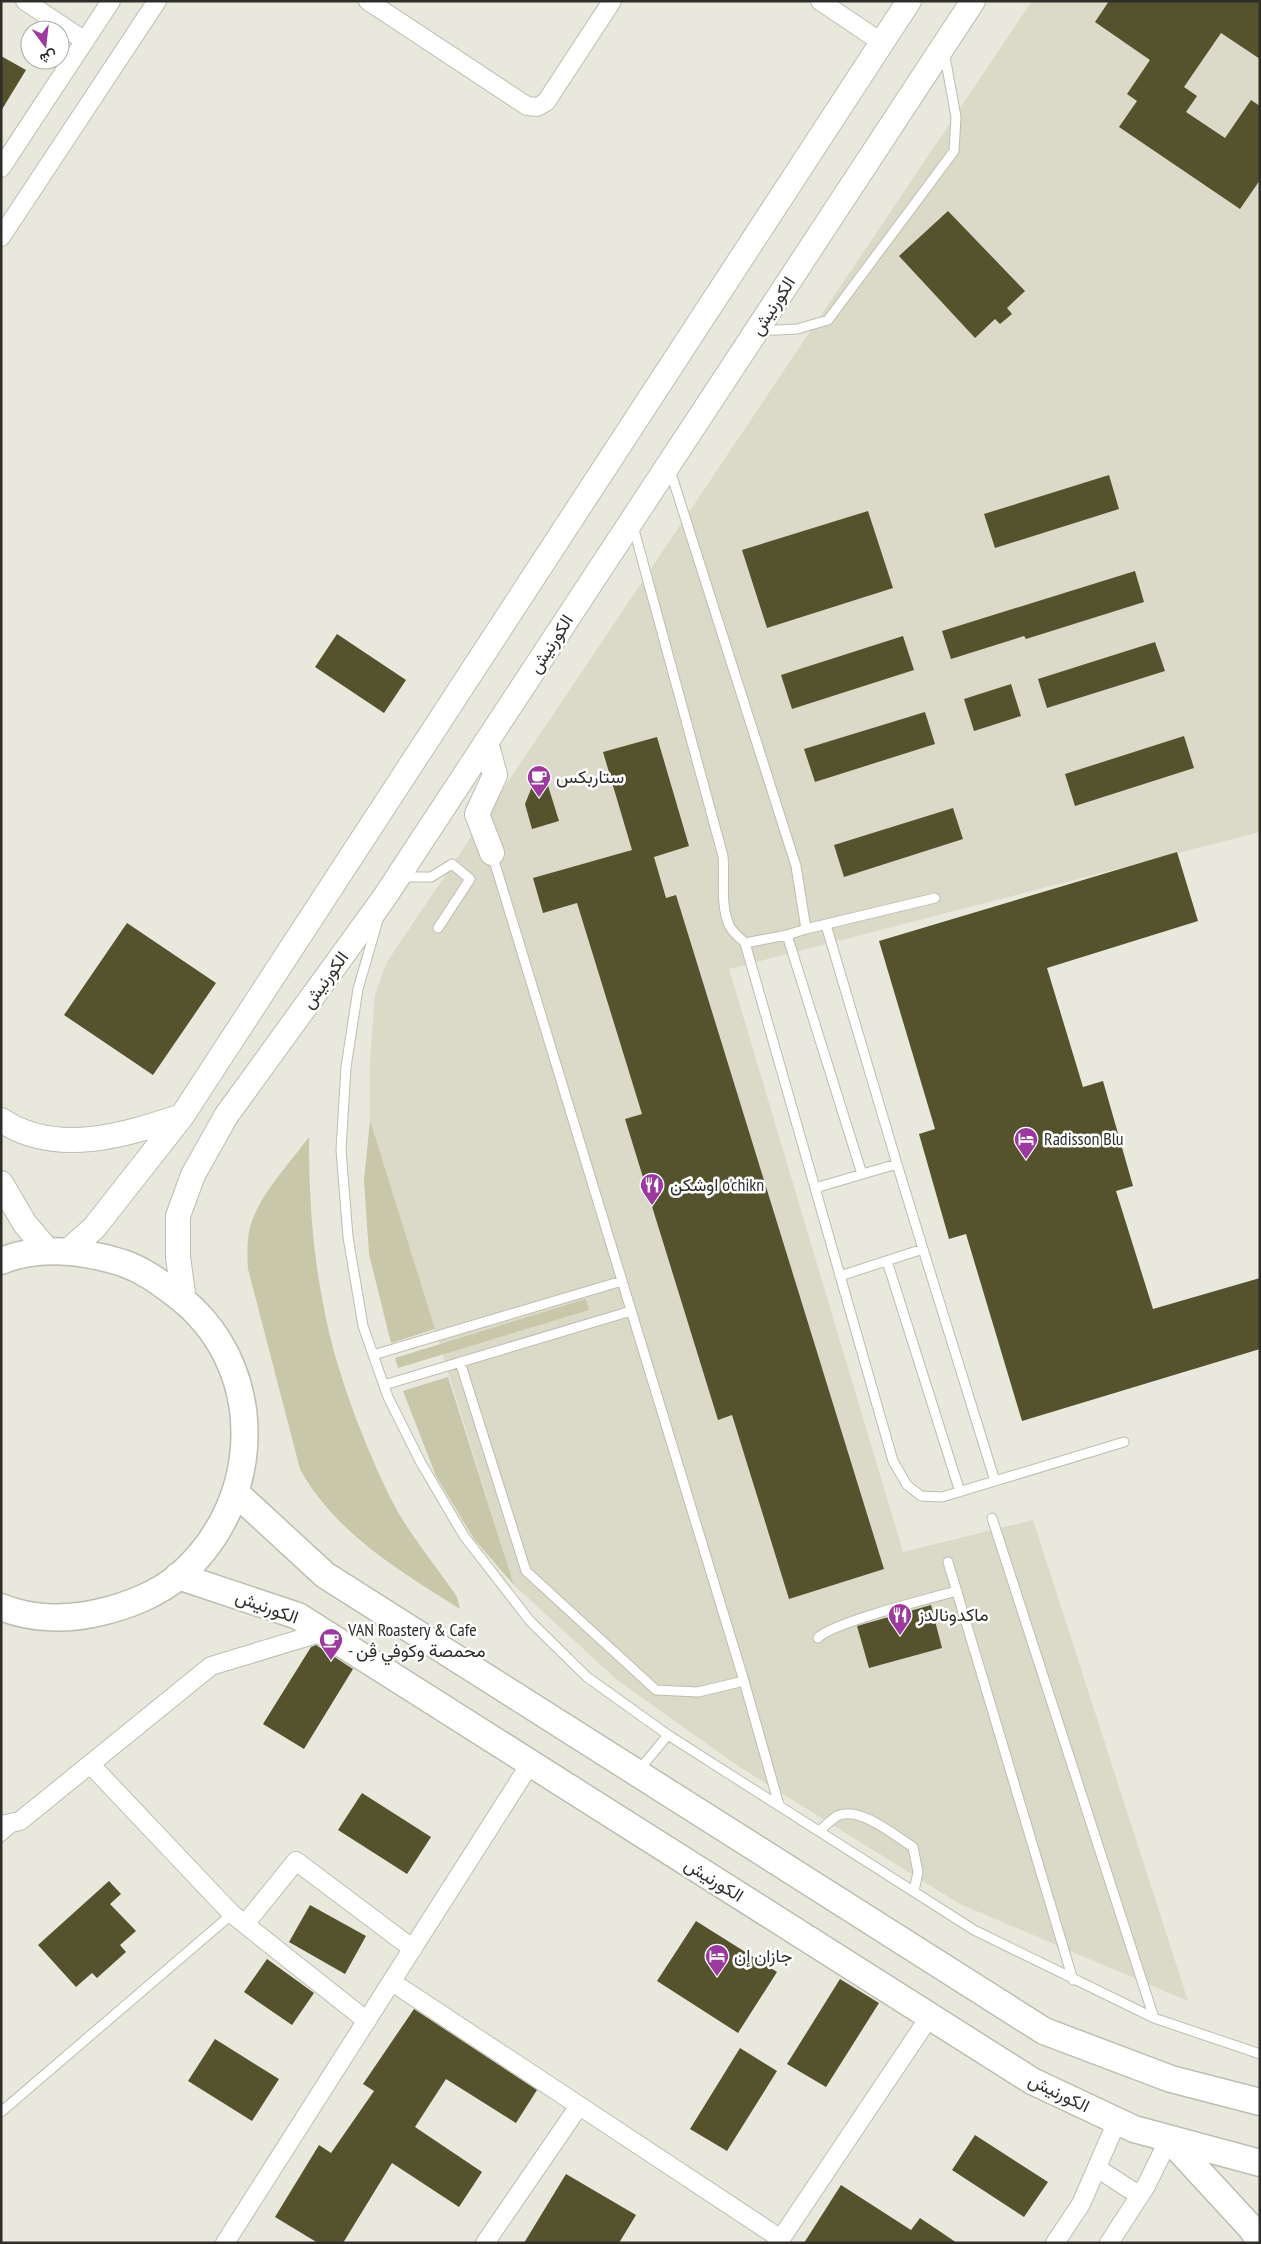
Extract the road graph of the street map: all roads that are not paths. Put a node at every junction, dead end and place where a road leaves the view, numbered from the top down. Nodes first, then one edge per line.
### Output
1 (25, 1) edge
2 (111, 1) edge
3 (157, 1) edge
4 (368, 1) edge
5 (612, 1) edge
6 (820, 1) edge
7 (909, 1) edge
8 (973, 1) edge
9 (85, 40) junction
10 (881, 42) junction
11 (943, 46) junction
12 (1, 168) edge
13 (1, 237) edge
14 (757, 331) junction
15 (668, 465) junction
16 (632, 521) junction
17 (486, 742) junction
18 (492, 853) joint
19 (397, 878) junction
20 (384, 898) junction
21 (936, 898) dead end
22 (826, 926) junction
23 (438, 928) dead end
24 (806, 929) junction
25 (787, 935) junction
26 (745, 943) junction
27 (182, 1116) junction
28 (1, 1120) edge
29 (897, 1164) junction
30 (862, 1174) junction
31 (1, 1183) edge
32 (815, 1188) junction
33 (923, 1249) junction
34 (57, 1252) junction
35 (1, 1261) edge
36 (887, 1261) junction
37 (840, 1276) junction
38 (622, 1280) junction
39 (184, 1301) junction
40 (631, 1311) junction
41 (373, 1355) junction
42 (460, 1362) junction
43 (384, 1385) junction
44 (1124, 1442) dead end
45 (996, 1481) junction
46 (960, 1492) junction
47 (236, 1493) junction
48 (992, 1518) dead end
49 (948, 1562) dead end
50 (178, 1576) junction
51 (957, 1591) junction
52 (1, 1607) edge
53 (323, 1632) junction
54 (818, 1638) dead end
55 (744, 1681) junction
56 (668, 1735) junction
57 (90, 1764) junction
58 (530, 1764) junction
59 (637, 1773) junction
60 (779, 1805) junction
61 (20, 1821) junction
62 (1, 1825) edge
63 (819, 1830) junction
64 (1, 1837) edge
65 (914, 1891) junction
66 (239, 1919) junction
67 (413, 1949) junction
68 (1073, 1980) junction
69 (392, 1982) junction
70 (930, 2016) junction
71 (1154, 2018) junction
72 (367, 2020) junction
73 (1260, 2054) edge
74 (1260, 2102) edge
75 (579, 2106) junction
76 (1, 2112) edge
77 (1117, 2121) junction
78 (1169, 2139) junction
79 (1260, 2163) edge
80 (1097, 2168) junction
81 (1140, 2196) junction
82 (779, 2241) edge
83 (225, 2243) edge
84 (485, 2243) edge
85 (1056, 2243) edge
86 (1109, 2243) edge
87 (1260, 2243) edge

1 - 9 street
2 - 9 street
3 - 13 street
4 - 5 street
6 - 10 street
7 - 10 main road
8 - 11 main road, الكورنيش
9 - 12 street
10 - 27 main road
11 - 14 main road, الكورنيش
11 - 14 lane
14 - 15 main road, الكورنيش
15 - 16 main road, الكورنيش
15 - 24 lane
16 - 17 main road, الكورنيش
16 - 26 lane
17 - 18 main road
17 - 19 main road, الكورنيش
18 - 38 lane
19 - 20 main road, الكورنيش
19 - 23 lane
20 - 39 main road, الكورنيش
20 - 41 lane
21 - 22 lane
22 - 24 lane
22 - 29 lane
24 - 25 lane
25 - 26 lane
25 - 30 lane
26 - 32 lane
27 - 28 main road
27 - 34 main road
29 - 30 lane
29 - 33 lane
30 - 32 lane
31 - 34 main road
32 - 37 lane
33 - 36 lane
33 - 45 lane
34 - 35 main road
34 - 39 main road
36 - 37 lane
36 - 46 lane
37 - 46 lane
38 - 40 lane
38 - 41 lane
39 - 47 main road
40 - 42 lane
40 - 55 lane
41 - 43 lane
42 - 43 lane
42 - 55 lane
43 - 56 lane
44 - 45 lane
45 - 46 lane
47 - 50 main road
47 - 59 main road
48 - 71 lane
49 - 51 lane
50 - 52 main road
50 - 53 main road, الكورنيش
51 - 54 lane
51 - 68 lane
53 - 57 street
53 - 58 main road, الكورنيش
55 - 60 lane
56 - 59 lane
56 - 60 lane
57 - 61 street
57 - 66 street
58 - 67 street
58 - 70 main road, الكورنيش
59 - 74 main road
60 - 63 lane
61 - 62 street
61 - 64 lane
63 - 65 lane
63 - 65 lane
65 - 68 lane
66 - 67 street
66 - 72 street
66 - 76 lane
67 - 69 street
68 - 71 lane
69 - 72 street
69 - 75 street
70 - 77 main road, الكورنيش
70 - 82 street
71 - 73 lane
72 - 83 street
75 - 82 street
75 - 84 street
77 - 78 main road, الكورنيش
77 - 80 street
78 - 79 main road, الكورنيش
78 - 81 street
78 - 87 main road
80 - 81 street
80 - 85 street
81 - 86 street

